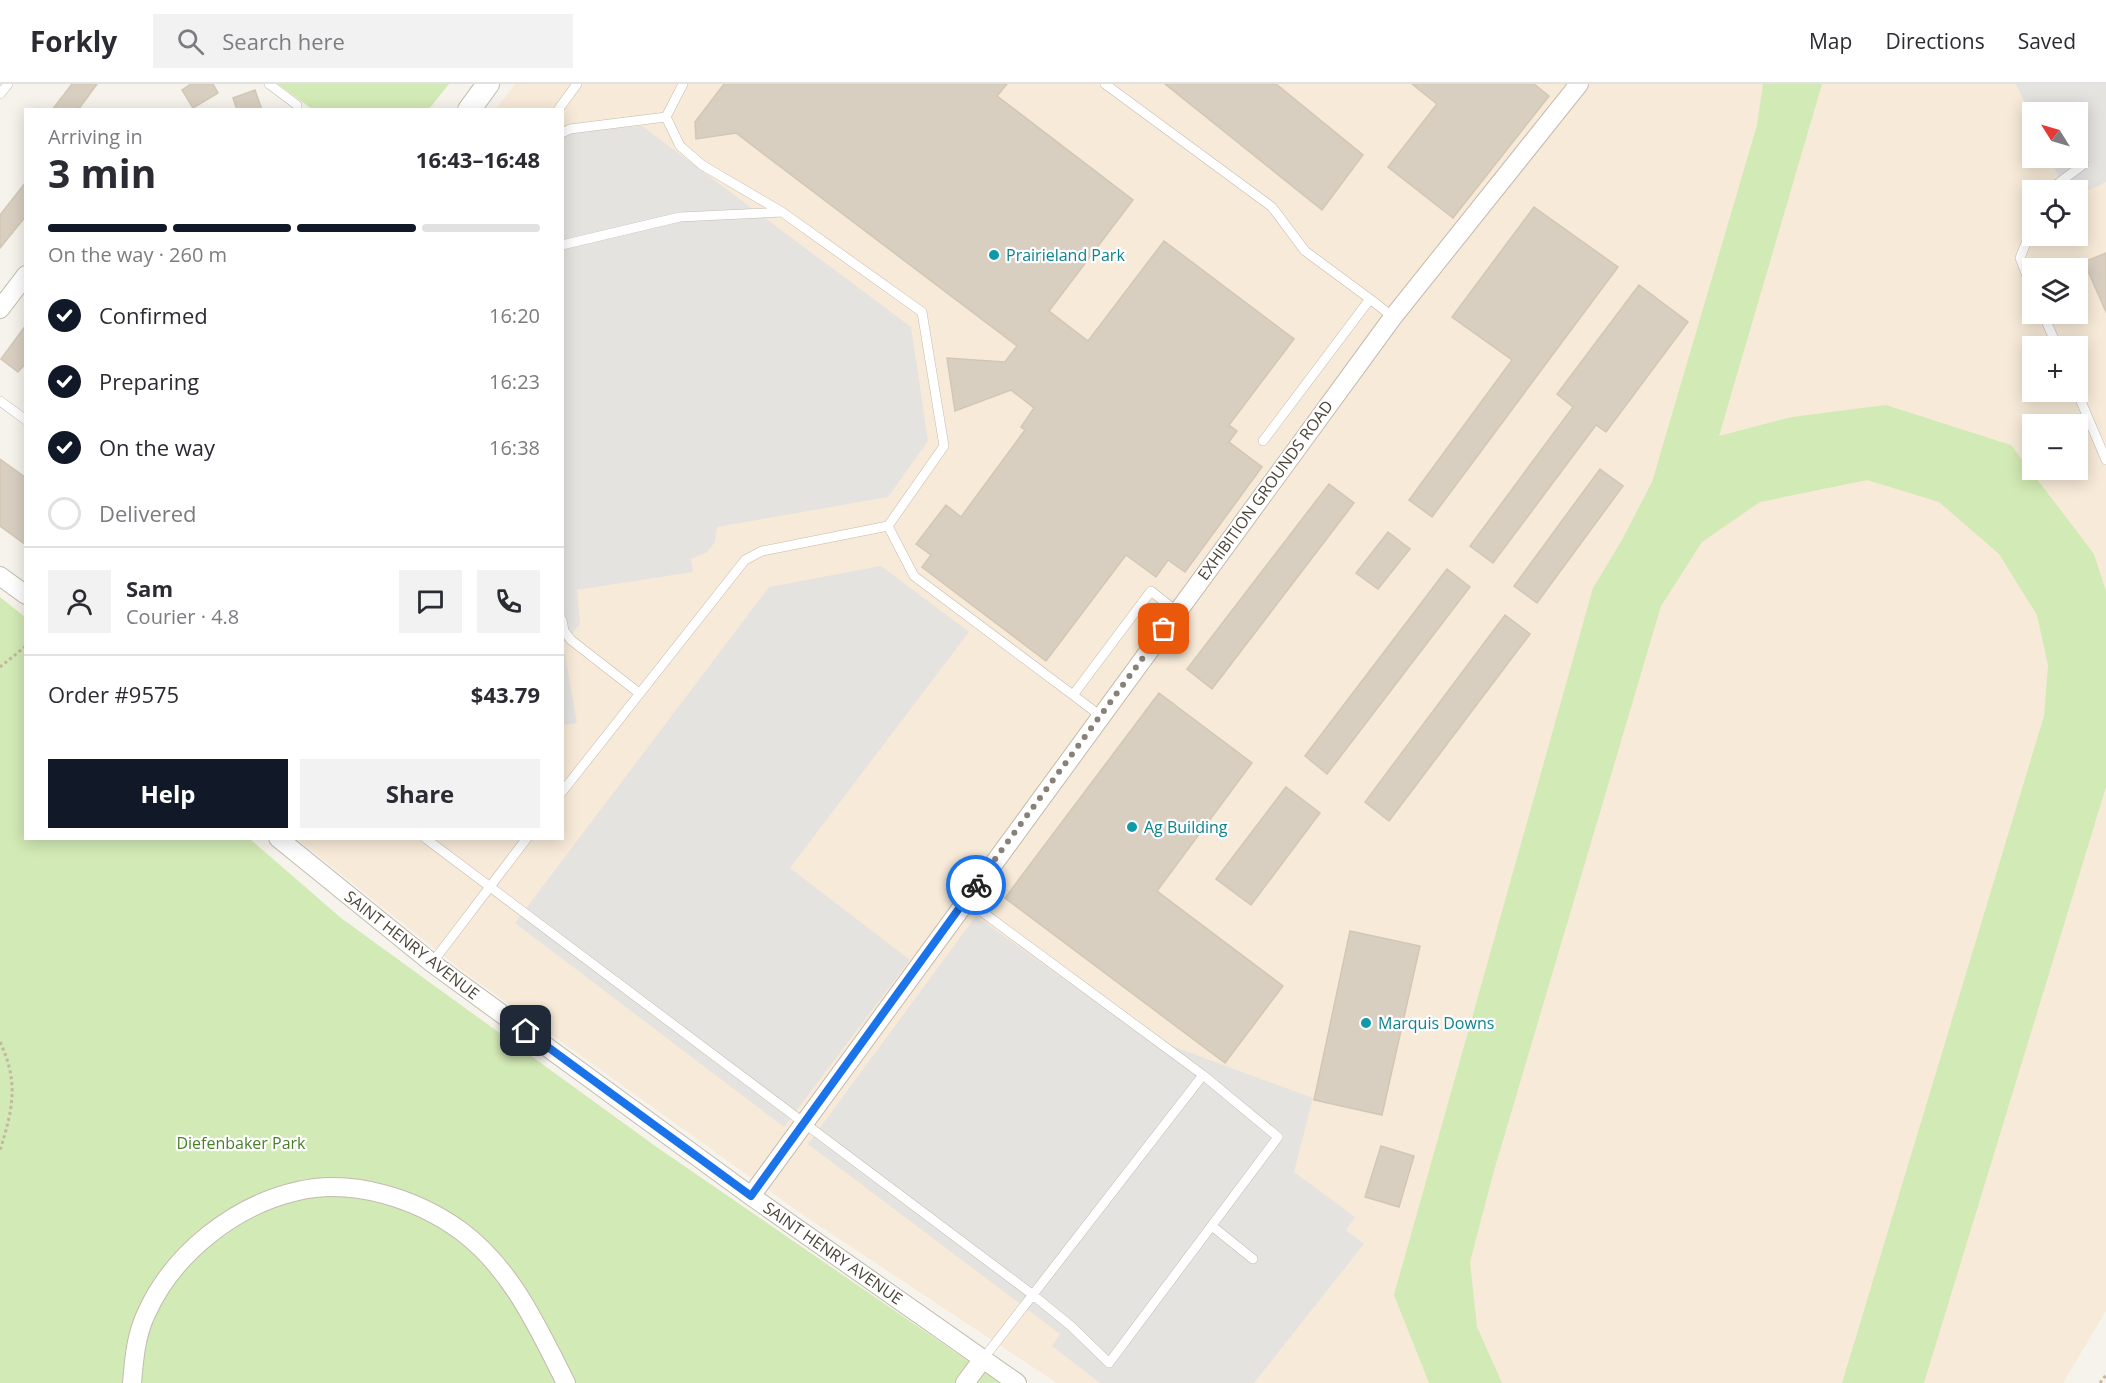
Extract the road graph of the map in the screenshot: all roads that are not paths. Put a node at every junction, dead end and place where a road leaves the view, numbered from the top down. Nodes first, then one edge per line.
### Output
1 (8, 84) edge
2 (269, 84) edge
3 (488, 84) edge
4 (577, 84) edge
5 (683, 84) edge
6 (1105, 84) edge
7 (1579, 84) edge
8 (0, 94) edge
9 (297, 108) edge
10 (470, 108) edge
11 (559, 108) edge
12 (666, 117) junction
13 (564, 132) edge
14 (2079, 168) edge
15 (2062, 180) edge
16 (782, 212) junction
17 (564, 245) edge
18 (2025, 246) edge
19 (2022, 263) edge
20 (24, 277) edge
21 (1370, 299) junction
22 (0, 309) edge
23 (1393, 317) junction
24 (0, 401) edge
25 (2080, 402) edge
26 (24, 419) edge
27 (1263, 441) dead end
28 (2106, 460) edge
29 (888, 526) junction
30 (0, 576) edge
31 (24, 594) edge
32 (1176, 611) junction
33 (564, 631) edge
34 (639, 693) junction
35 (1072, 695) junction
36 (1102, 717) junction
37 (564, 789) edge
38 (280, 840) edge
39 (428, 840) edge
40 (525, 840) edge
41 (489, 888) junction
42 (966, 900) junction
43 (432, 963) junction
44 (1203, 1075) junction
45 (804, 1123) junction
46 (751, 1196) junction
47 (1212, 1226) junction
48 (1253, 1259) dead end
49 (1033, 1295) junction
50 (983, 1359) junction
51 (132, 1383) edge
52 (566, 1383) edge
53 (965, 1383) edge
54 (1017, 1383) edge

1 - 8 lane
2 - 9 lane
3 - 10 street
4 - 11 lane
5 - 12 lane
6 - 21 lane
7 - 23 street, EXHIBITION GROUNDS ROAD
12 - 13 lane
12 - 16 lane
14 - 15 lane
16 - 17 lane
16 - 29 lane
18 - 19 lane
20 - 22 street
21 - 23 lane
21 - 27 lane
23 - 32 street, EXHIBITION GROUNDS ROAD
24 - 26 lane
25 - 28 lane
29 - 34 lane
29 - 35 lane
30 - 31 street
32 - 35 lane
32 - 36 street, EXHIBITION GROUNDS ROAD
33 - 34 lane
34 - 37 lane
35 - 36 lane
36 - 42 street, EXHIBITION GROUNDS ROAD
38 - 43 street, SAINT HENRY AVENUE
39 - 41 lane
40 - 41 lane
41 - 43 lane
41 - 45 lane
42 - 44 lane
42 - 45 street, EXHIBITION GROUNDS ROAD
43 - 46 street, SAINT HENRY AVENUE
44 - 47 lane
44 - 49 lane
45 - 46 street, EXHIBITION GROUNDS ROAD
45 - 49 lane
46 - 50 street, SAINT HENRY AVENUE
47 - 48 lane
47 - 49 lane
49 - 50 lane
50 - 53 street
50 - 54 street, SAINT HENRY AVENUE
51 - 52 street

